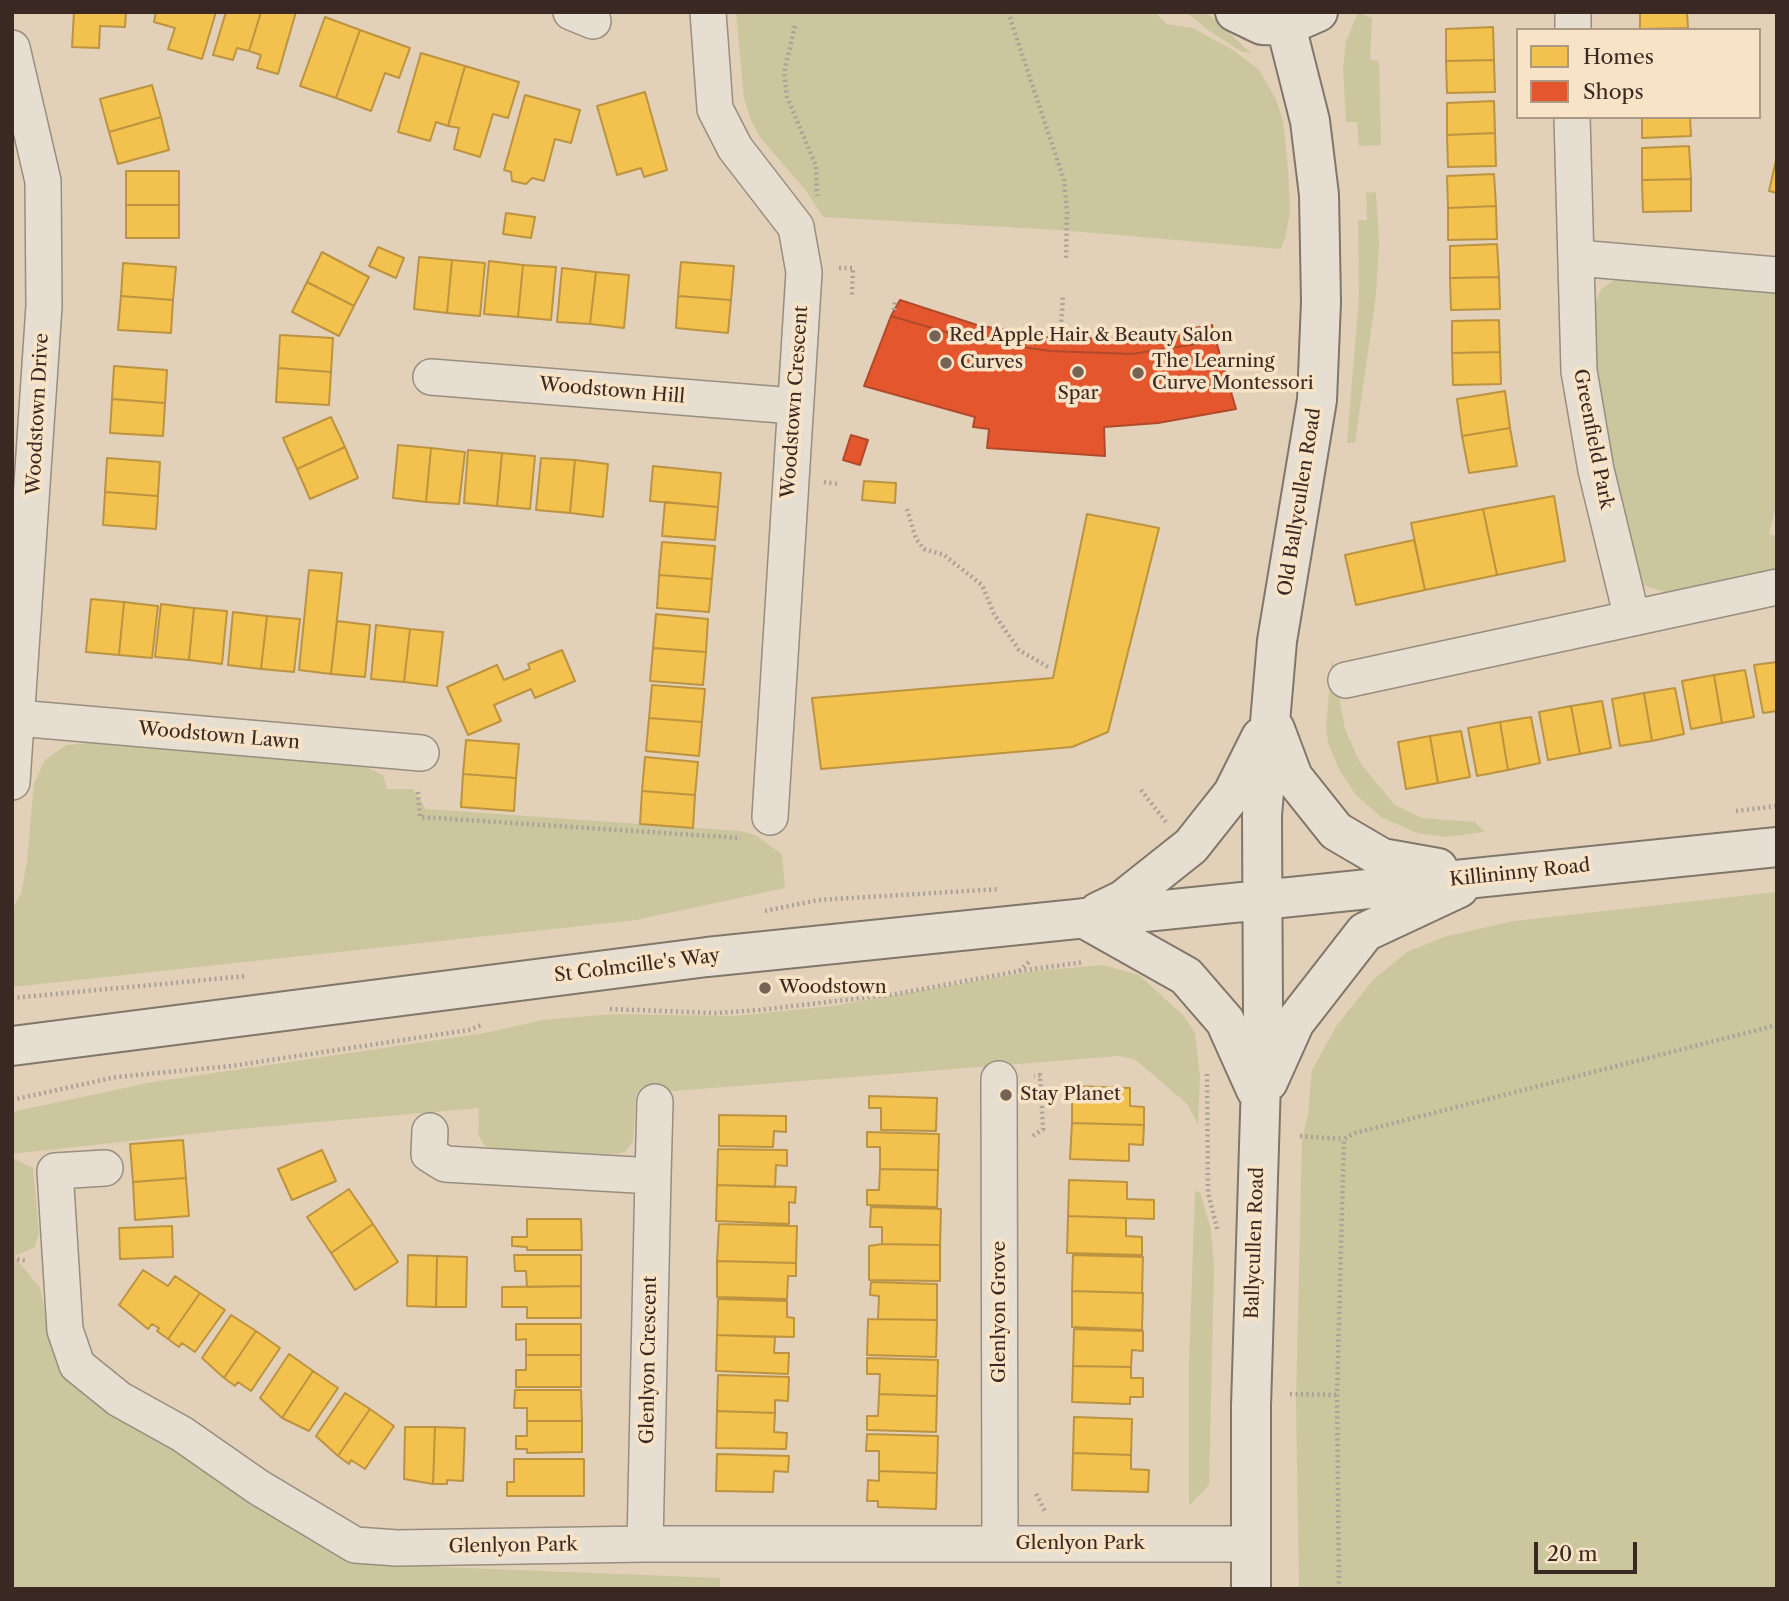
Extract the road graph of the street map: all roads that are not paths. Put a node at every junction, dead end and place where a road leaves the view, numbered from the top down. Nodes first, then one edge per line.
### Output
1 (708, 12) edge
2 (1234, 12) edge
3 (1302, 19) edge
4 (12, 48) edge
5 (1572, 119) edge
6 (1577, 258) junction
7 (1777, 275) edge
8 (430, 377) dead end
9 (794, 406) junction
10 (1777, 587) edge
11 (1632, 618) junction
12 (1346, 680) dead end
13 (17, 718) junction
14 (1270, 718) junction
15 (421, 753) dead end
16 (12, 782) edge
17 (770, 817) dead end
18 (1777, 847) edge
19 (1485, 876) junction
20 (1263, 898) junction
21 (1083, 918) junction
22 (12, 1046) edge
23 (999, 1079) dead end
24 (1260, 1099) junction
25 (655, 1102) dead end
26 (430, 1131) dead end
27 (105, 1168) dead end
28 (653, 1176) junction
29 (645, 1544) junction
30 (1249, 1544) junction
31 (1000, 1545) junction
32 (1251, 1589) edge

1 - 9 street, Woodstown Crescent
2 - 3 main road
3 - 14 main road, Old Ballycullen Road
4 - 13 street, Woodstown Drive
5 - 6 street, Greenfield Park
6 - 7 street
6 - 11 street, Greenfield Park
8 - 9 street, Woodstown Hill
9 - 17 street, Woodstown Crescent
10 - 11 street
11 - 12 street
13 - 15 street, Woodstown Lawn
13 - 16 street, Woodstown Drive
14 - 19 main road
14 - 20 main road, Old Ballycullen Road
14 - 21 main road
18 - 19 main road, Killininny Road
19 - 20 main road, Killininny Road
19 - 24 main road
20 - 21 main road, St Colmcille's Way
20 - 24 main road, Ballycullen Road
21 - 22 main road, St Colmcille's Way
21 - 24 main road
23 - 31 street, Glenlyon Grove
24 - 30 main road, Ballycullen Road
25 - 28 street, Glenlyon Crescent
26 - 28 street
27 - 29 street, Glenlyon Park
28 - 29 street, Glenlyon Crescent
29 - 31 street, Glenlyon Park
30 - 31 street, Glenlyon Park
30 - 32 main road, Ballycullen Road

